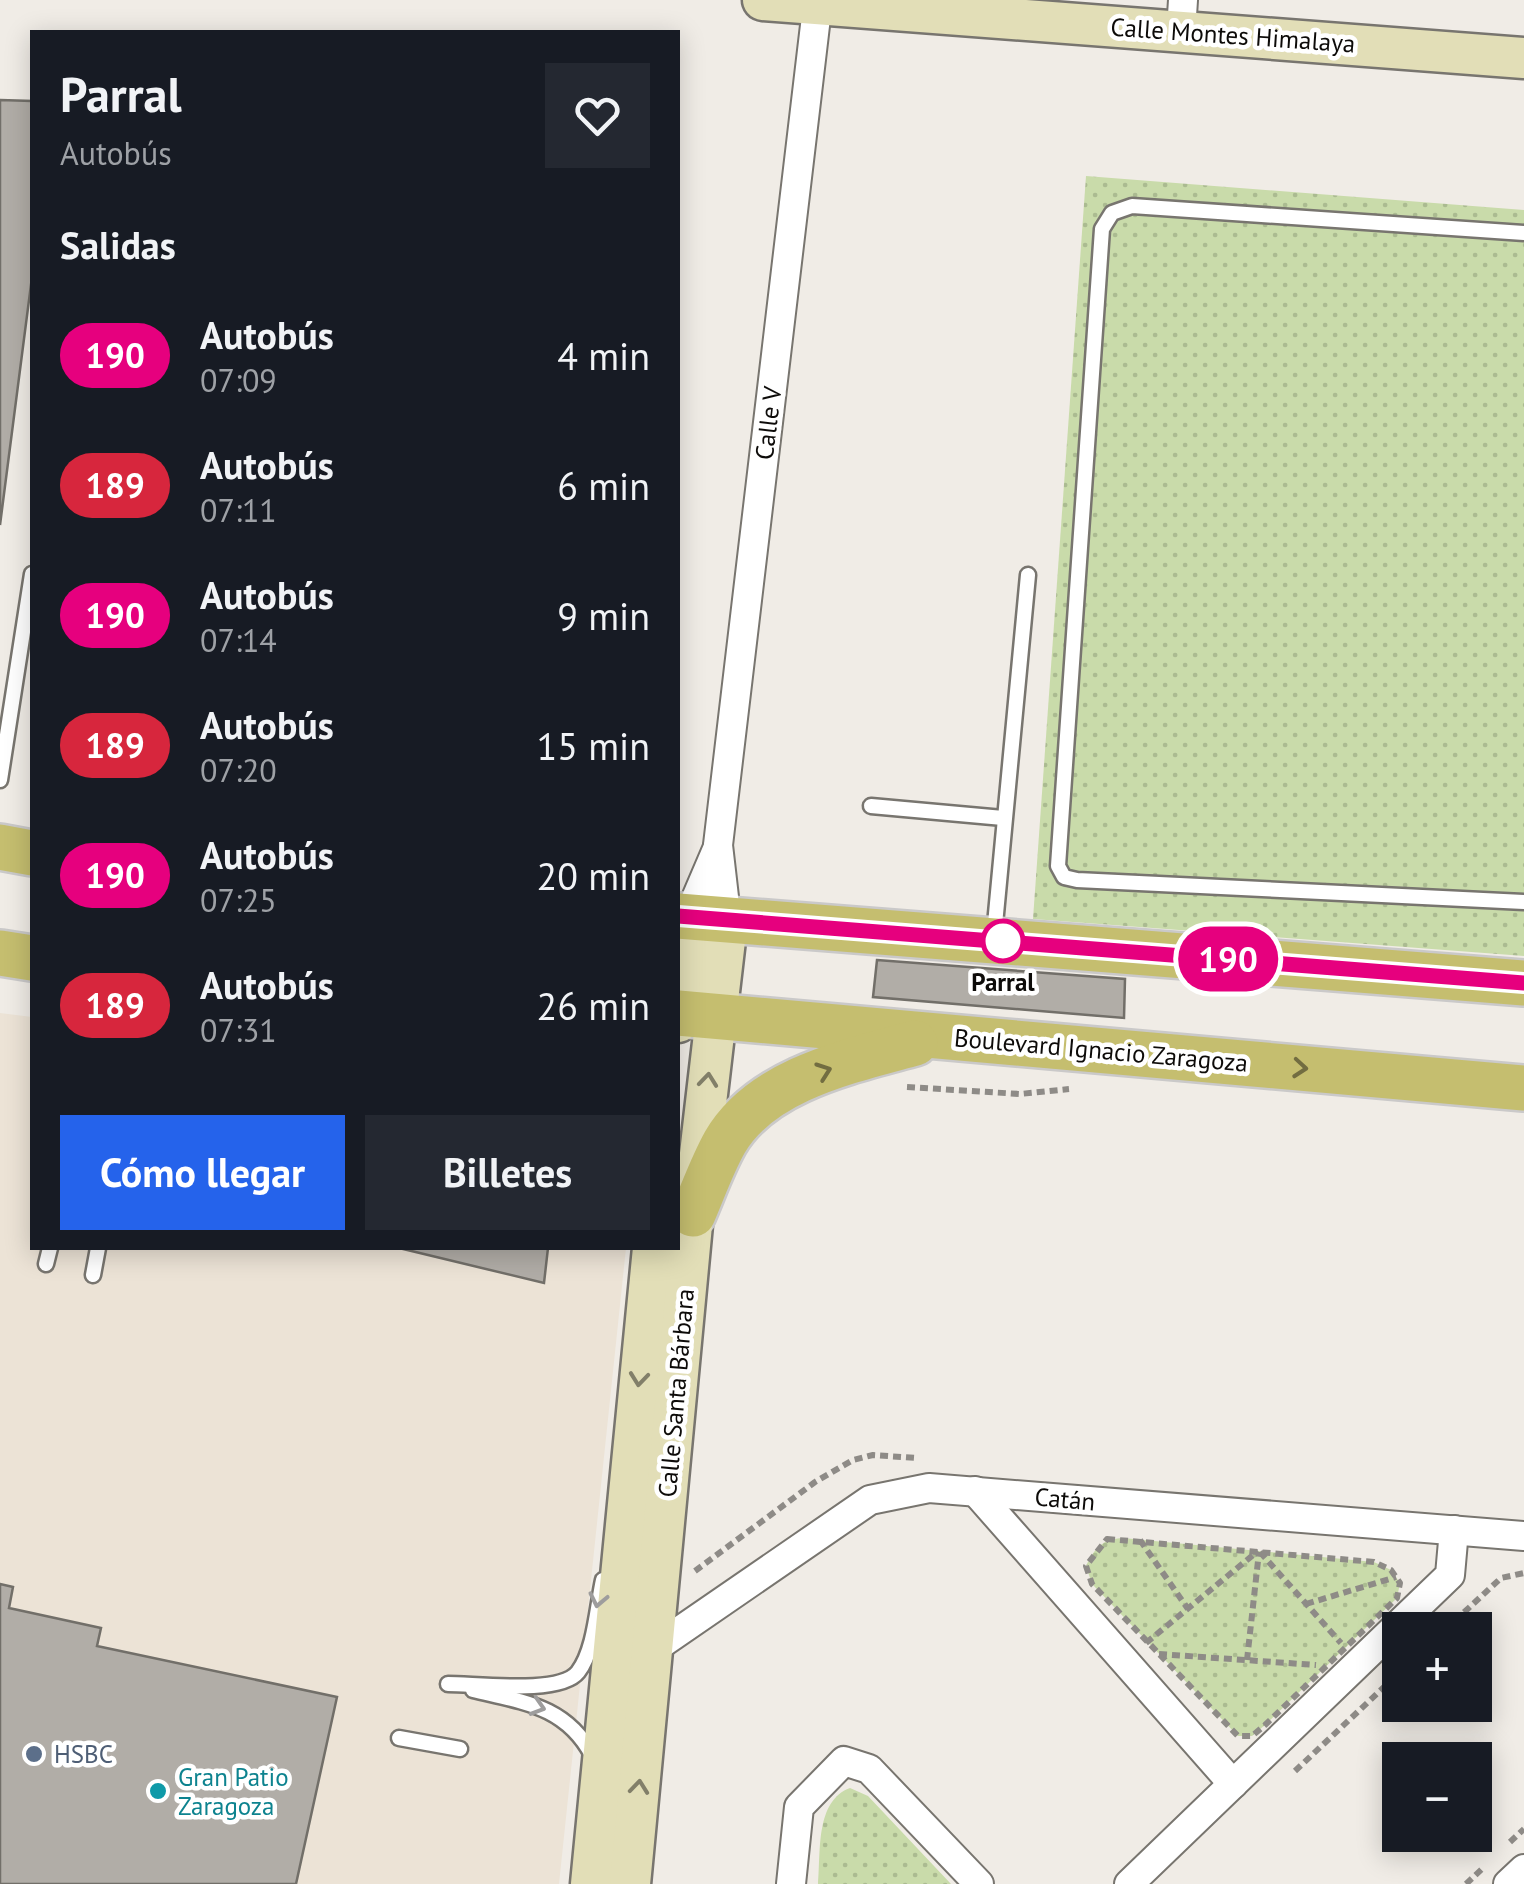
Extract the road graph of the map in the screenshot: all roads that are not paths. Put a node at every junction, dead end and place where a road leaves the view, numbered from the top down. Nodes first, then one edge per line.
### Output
1 (763, 0) edge
2 (818, 2) edge
3 (1182, 15) edge
4 (1524, 58) edge
5 (1524, 233) edge
6 (1028, 575) dead end
7 (30, 587) edge
8 (0, 780) edge
9 (871, 806) dead end
10 (1004, 818) junction
11 (718, 846) junction
12 (0, 847) edge
13 (30, 853) edge
14 (1524, 902) edge
15 (697, 918) edge
16 (994, 940) junction
17 (16, 962) edge
18 (0, 965) edge
19 (1524, 983) edge
20 (687, 1016) edge
21 (940, 1037) junction
22 (1524, 1088) edge
23 (693, 1214) junction
24 (50, 1250) edge
25 (98, 1250) edge
26 (653, 1250) edge
27 (46, 1264) dead end
28 (93, 1275) dead end
29 (665, 1305) junction
30 (633, 1436) junction
31 (975, 1492) junction
32 (1454, 1530) junction
33 (1524, 1536) edge
34 (652, 1650) junction
35 (399, 1738) dead end
36 (460, 1749) dead end
37 (600, 1770) junction
38 (1233, 1784) junction
39 (1524, 1869) edge
40 (591, 1884) edge
41 (630, 1884) edge
42 (791, 1884) edge
43 (979, 1884) edge
44 (1129, 1884) edge
45 (1508, 1884) edge

1 - 2 street, Calle Montes Himalaya
2 - 3 street, Calle Montes Himalaya
2 - 11 street, Calle V
3 - 4 street, Calle Montes Himalaya
5 - 14 lane
6 - 10 lane
7 - 8 lane
9 - 10 lane
10 - 16 lane
11 - 15 street, Calle Santa Bárbara
11 - 15 street, Calle Santa Bárbara
12 - 13 main road
15 - 16 main road
15 - 20 street, Calle Santa Bárbara
16 - 19 main road
17 - 18 lane
20 - 21 main road, Boulevard Ignacio Zaragoza
23 -> 20 street, Calle Santa Bárbara
21 -> 22 main road, Boulevard Ignacio Zaragoza
23 -> 21 main road
23 - 29 street, Calle Santa Bárbara
24 - 27 lane
25 - 28 lane
26 - 29 street, Calle Santa Bárbara
29 -> 30 street, Calle Santa Bárbara
29 - 34 street, Calle Santa Bárbara
30 - 37 street, Calle Santa Bárbara
30 -> 37 lane
31 - 32 street, Catán
31 - 34 street, Catán
31 - 38 street
32 - 33 street, Catán
32 - 38 street
41 -> 34 street, Calle Santa Bárbara
35 - 36 lane
37 - 40 street, Calle Santa Bárbara
38 - 44 street
39 - 45 street
42 - 43 street

